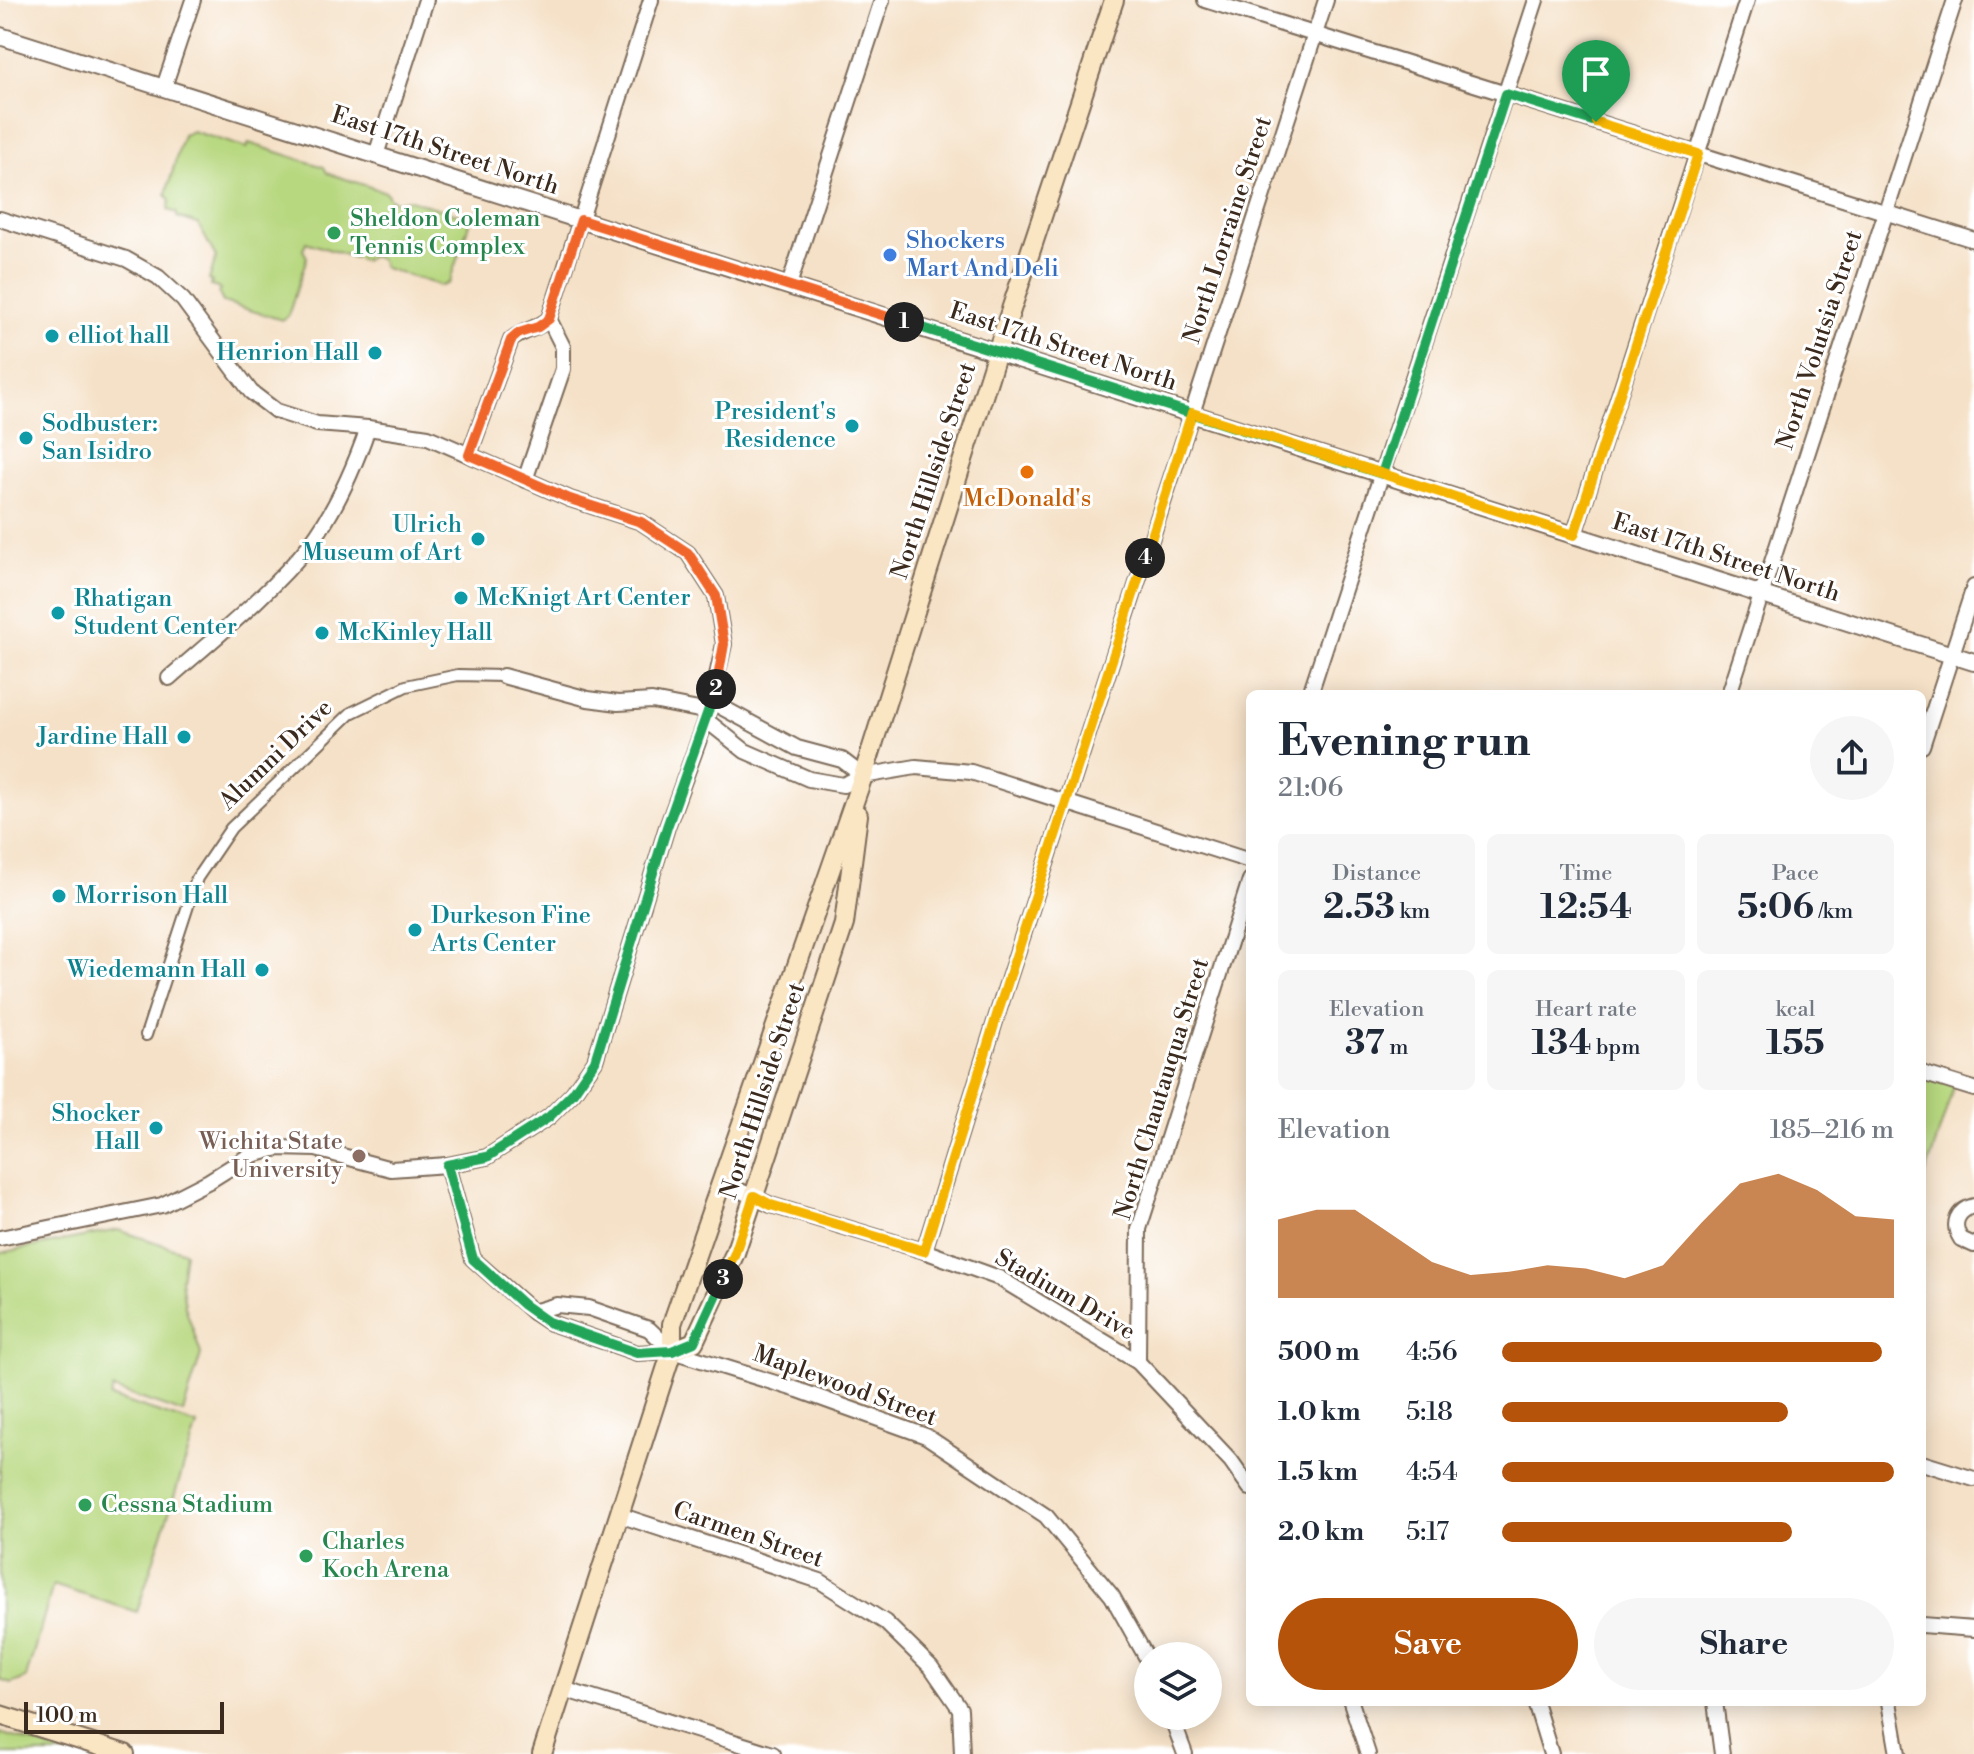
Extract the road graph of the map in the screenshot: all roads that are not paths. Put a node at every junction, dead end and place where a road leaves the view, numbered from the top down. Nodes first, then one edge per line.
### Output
1 (193, 0) edge
2 (426, 0) edge
3 (651, 0) edge
4 (882, 0) edge
5 (1114, 0) edge
6 (1205, 0) edge
7 (1326, 0) edge
8 (1536, 0) edge
9 (1747, 0) edge
10 (1955, 0) edge
11 (1314, 35) junction
12 (0, 36) edge
13 (164, 87) junction
14 (1506, 94) junction
15 (1698, 154) junction
16 (376, 155) junction
17 (1884, 212) junction
18 (0, 219) edge
19 (581, 220) junction
20 (1974, 240) edge
21 (789, 285) junction
22 (549, 319) junction
23 (997, 352) junction
24 (1192, 413) junction
25 (368, 428) junction
26 (469, 455) junction
27 (1382, 474) junction
28 (525, 480) junction
29 (1574, 535) junction
30 (1974, 587) edge
31 (1762, 594) junction
32 (1952, 654) junction
33 (1974, 662) edge
34 (503, 676) joint
35 (169, 678) dead end
36 (1311, 690) edge
37 (1730, 690) edge
38 (709, 712) junction
39 (1926, 734) edge
40 (863, 776) junction
41 (1067, 803) junction
42 (1246, 860) edge
43 (1246, 893) edge
44 (146, 1035) dead end
45 (1926, 1074) edge
46 (1974, 1089) edge
47 (447, 1165) junction
48 (721, 1182) junction
49 (754, 1196) junction
50 (1974, 1206) edge
51 (0, 1238) edge
52 (1974, 1245) edge
53 (924, 1251) junction
54 (533, 1312) junction
55 (672, 1351) junction
56 (1138, 1362) junction
57 (1926, 1464) edge
58 (1974, 1479) edge
59 (1246, 1482) edge
60 (619, 1515) junction
61 (1926, 1625) edge
62 (1974, 1629) edge
63 (1138, 1642) edge
64 (563, 1689) junction
65 (1352, 1706) edge
66 (1536, 1706) edge
67 (1716, 1706) edge
68 (1890, 1706) edge
69 (0, 1715) edge
70 (1176, 1730) edge
71 (125, 1754) edge
72 (542, 1754) edge
73 (773, 1754) edge
74 (962, 1754) edge
75 (1185, 1754) edge
76 (1368, 1754) edge
77 (1551, 1754) edge
78 (1722, 1754) edge
79 (1898, 1754) edge

1 - 13 street
2 - 16 street
3 - 19 street
4 - 21 street
5 - 23 main road, North Hillside Street
6 - 11 street
7 - 11 street, North Lorraine Street
8 - 14 street
9 - 15 street
10 - 17 street, North Volutsia Street
11 - 14 street
11 - 24 street, North Lorraine Street
12 - 13 street, East 17th Street North
13 - 16 street, East 17th Street North
14 - 15 street
14 - 27 street
15 - 17 street
15 - 29 street
16 - 19 street, East 17th Street North
17 - 20 street
17 - 31 street, North Volutsia Street
18 - 25 street
19 - 21 street, East 17th Street North
19 - 22 street
21 - 23 street, East 17th Street North
22 - 26 street
22 - 28 street
23 - 24 street, East 17th Street North
23 - 40 main road, North Hillside Street
24 - 27 street, East 17th Street North
24 - 41 street, North Lorraine Street
25 - 26 street
25 - 35 street
26 - 28 street
27 - 29 street, East 17th Street North
27 - 36 street
28 - 38 street
29 - 31 street, East 17th Street North
30 - 32 street
31 - 32 street, East 17th Street North
31 - 37 street, North Volutsia Street
32 - 33 street, East 17th Street North
32 - 39 street
34 - 38 street, Alumni Drive
34 - 44 street, Alumni Drive
38 - 40 street, Alumni Drive
38 - 40 street, Alumni Drive
38 - 47 street
40 - 41 street
40 - 48 main road, North Hillside Street
40 - 49 main road, North Hillside Street
41 - 42 street
41 - 53 street, North Lorraine Street
43 - 56 street, North Chautauqua Street
45 - 46 street
47 - 51 street
47 - 54 street
48 - 49 street, Stadium Drive
48 - 55 main road, North Hillside Street
49 - 53 street, Stadium Drive
49 - 55 main road, North Hillside Street
50 - 52 street
53 - 56 street, Stadium Drive
54 - 55 street
54 - 55 street
55 - 60 main road, North Hillside Street
55 - 63 street, Maplewood Street
56 - 59 street, Stadium Drive
57 - 58 street
60 - 64 main road, North Hillside Street
60 - 74 street, Carmen Street
61 - 62 street
64 - 72 main road, North Hillside Street
64 - 73 street
65 - 76 street
66 - 77 street
67 - 78 street
68 - 79 street
69 - 71 main road
70 - 75 street

